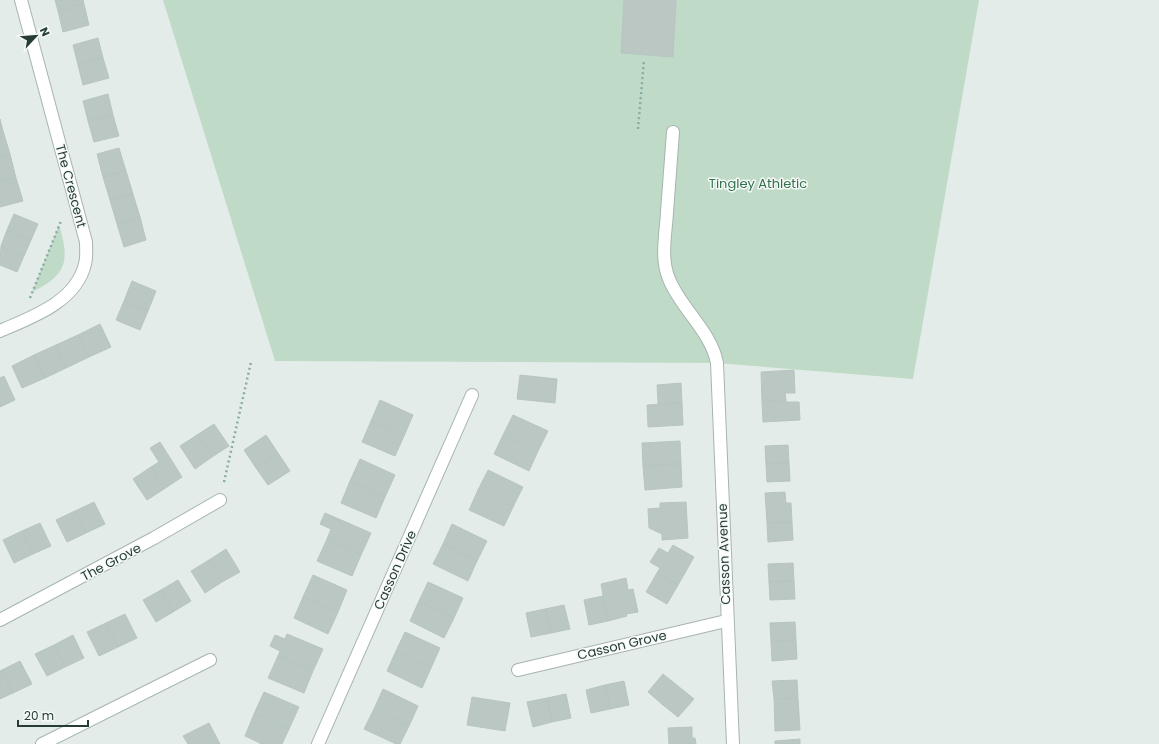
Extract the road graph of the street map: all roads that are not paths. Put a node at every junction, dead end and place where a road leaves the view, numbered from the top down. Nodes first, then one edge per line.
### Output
1 (21, 0) edge
2 (673, 132) dead end
3 (0, 331) edge
4 (472, 395) dead end
5 (220, 500) road end
6 (0, 620) edge
7 (726, 621) junction
8 (210, 660) dead end
9 (518, 670) dead end
10 (42, 744) edge
11 (318, 744) edge
12 (733, 744) edge

1 - 3 street, The Crescent
2 - 7 street, Casson Avenue
4 - 11 street, Casson Drive
5 - 6 street, The Grove
7 - 9 street, Casson Grove
7 - 12 street, Casson Avenue
8 - 10 street

